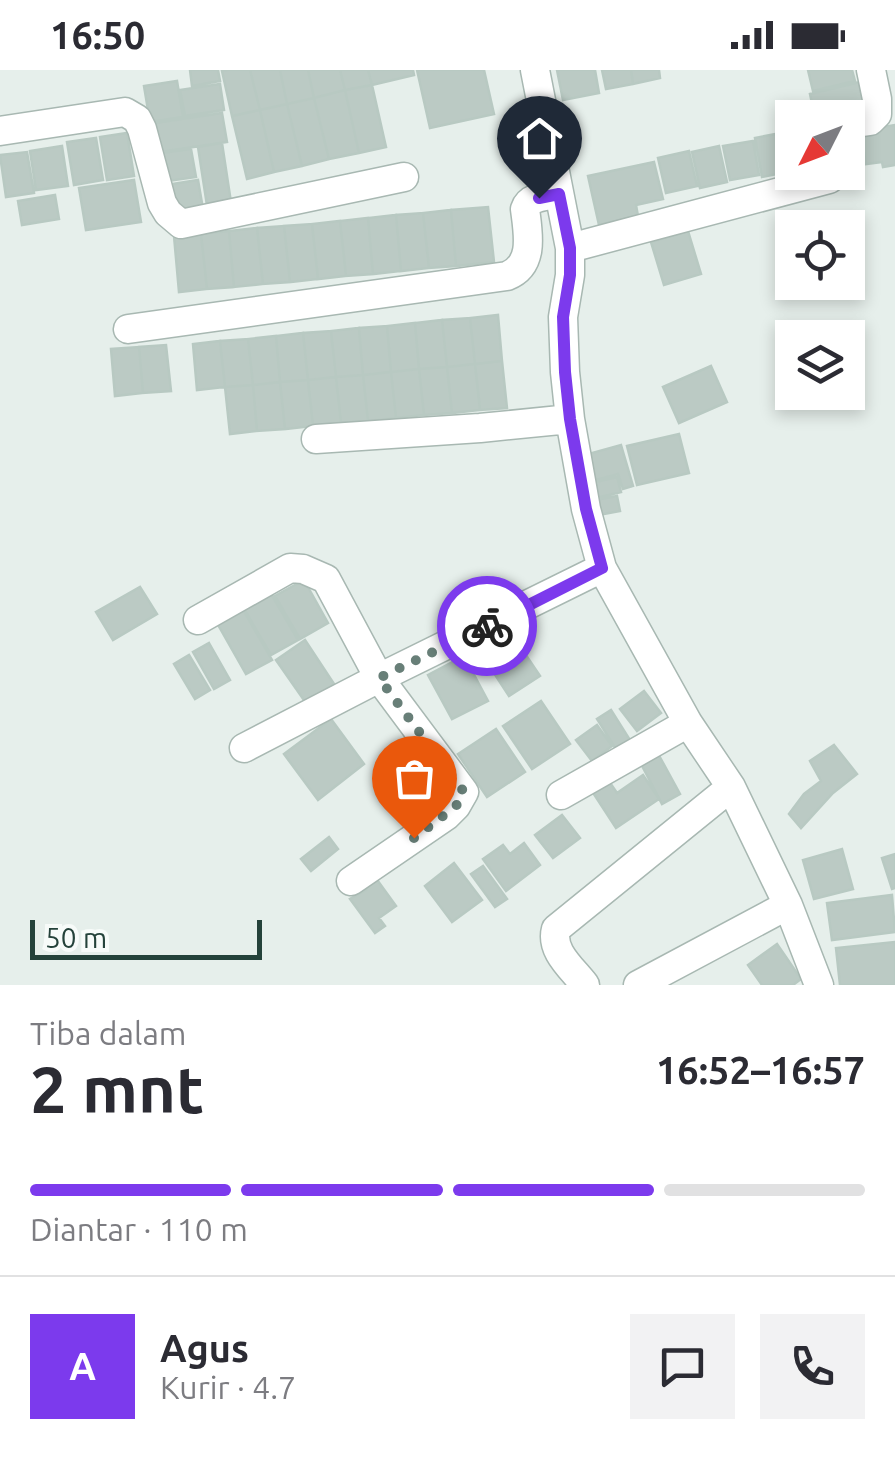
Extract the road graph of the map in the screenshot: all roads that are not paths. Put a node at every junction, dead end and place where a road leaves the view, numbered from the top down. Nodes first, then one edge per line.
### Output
1 (535, 70) edge
2 (870, 70) edge
3 (865, 122) edge
4 (0, 131) edge
5 (404, 177) dead end
6 (787, 190) edge
7 (559, 194) junction
8 (570, 248) junction
9 (128, 329) dead end
10 (570, 419) junction
11 (316, 438) dead end
12 (602, 568) junction
13 (198, 620) dead end
14 (379, 678) junction
15 (688, 723) junction
16 (244, 748) dead end
17 (731, 787) junction
18 (561, 796) dead end
19 (351, 881) dead end
20 (788, 905) junction
21 (813, 983) edge
22 (585, 985) edge
23 (638, 985) edge

1 - 7 street
2 - 3 street
4 - 5 street
6 - 8 street
7 - 8 street
7 - 9 street
8 - 10 street
10 - 11 street
10 - 12 street
12 - 14 street
12 - 15 street
13 - 14 street
14 - 16 street
14 - 19 street
15 - 17 street
15 - 18 street
17 - 20 street
17 - 22 street
20 - 21 street
20 - 23 street

